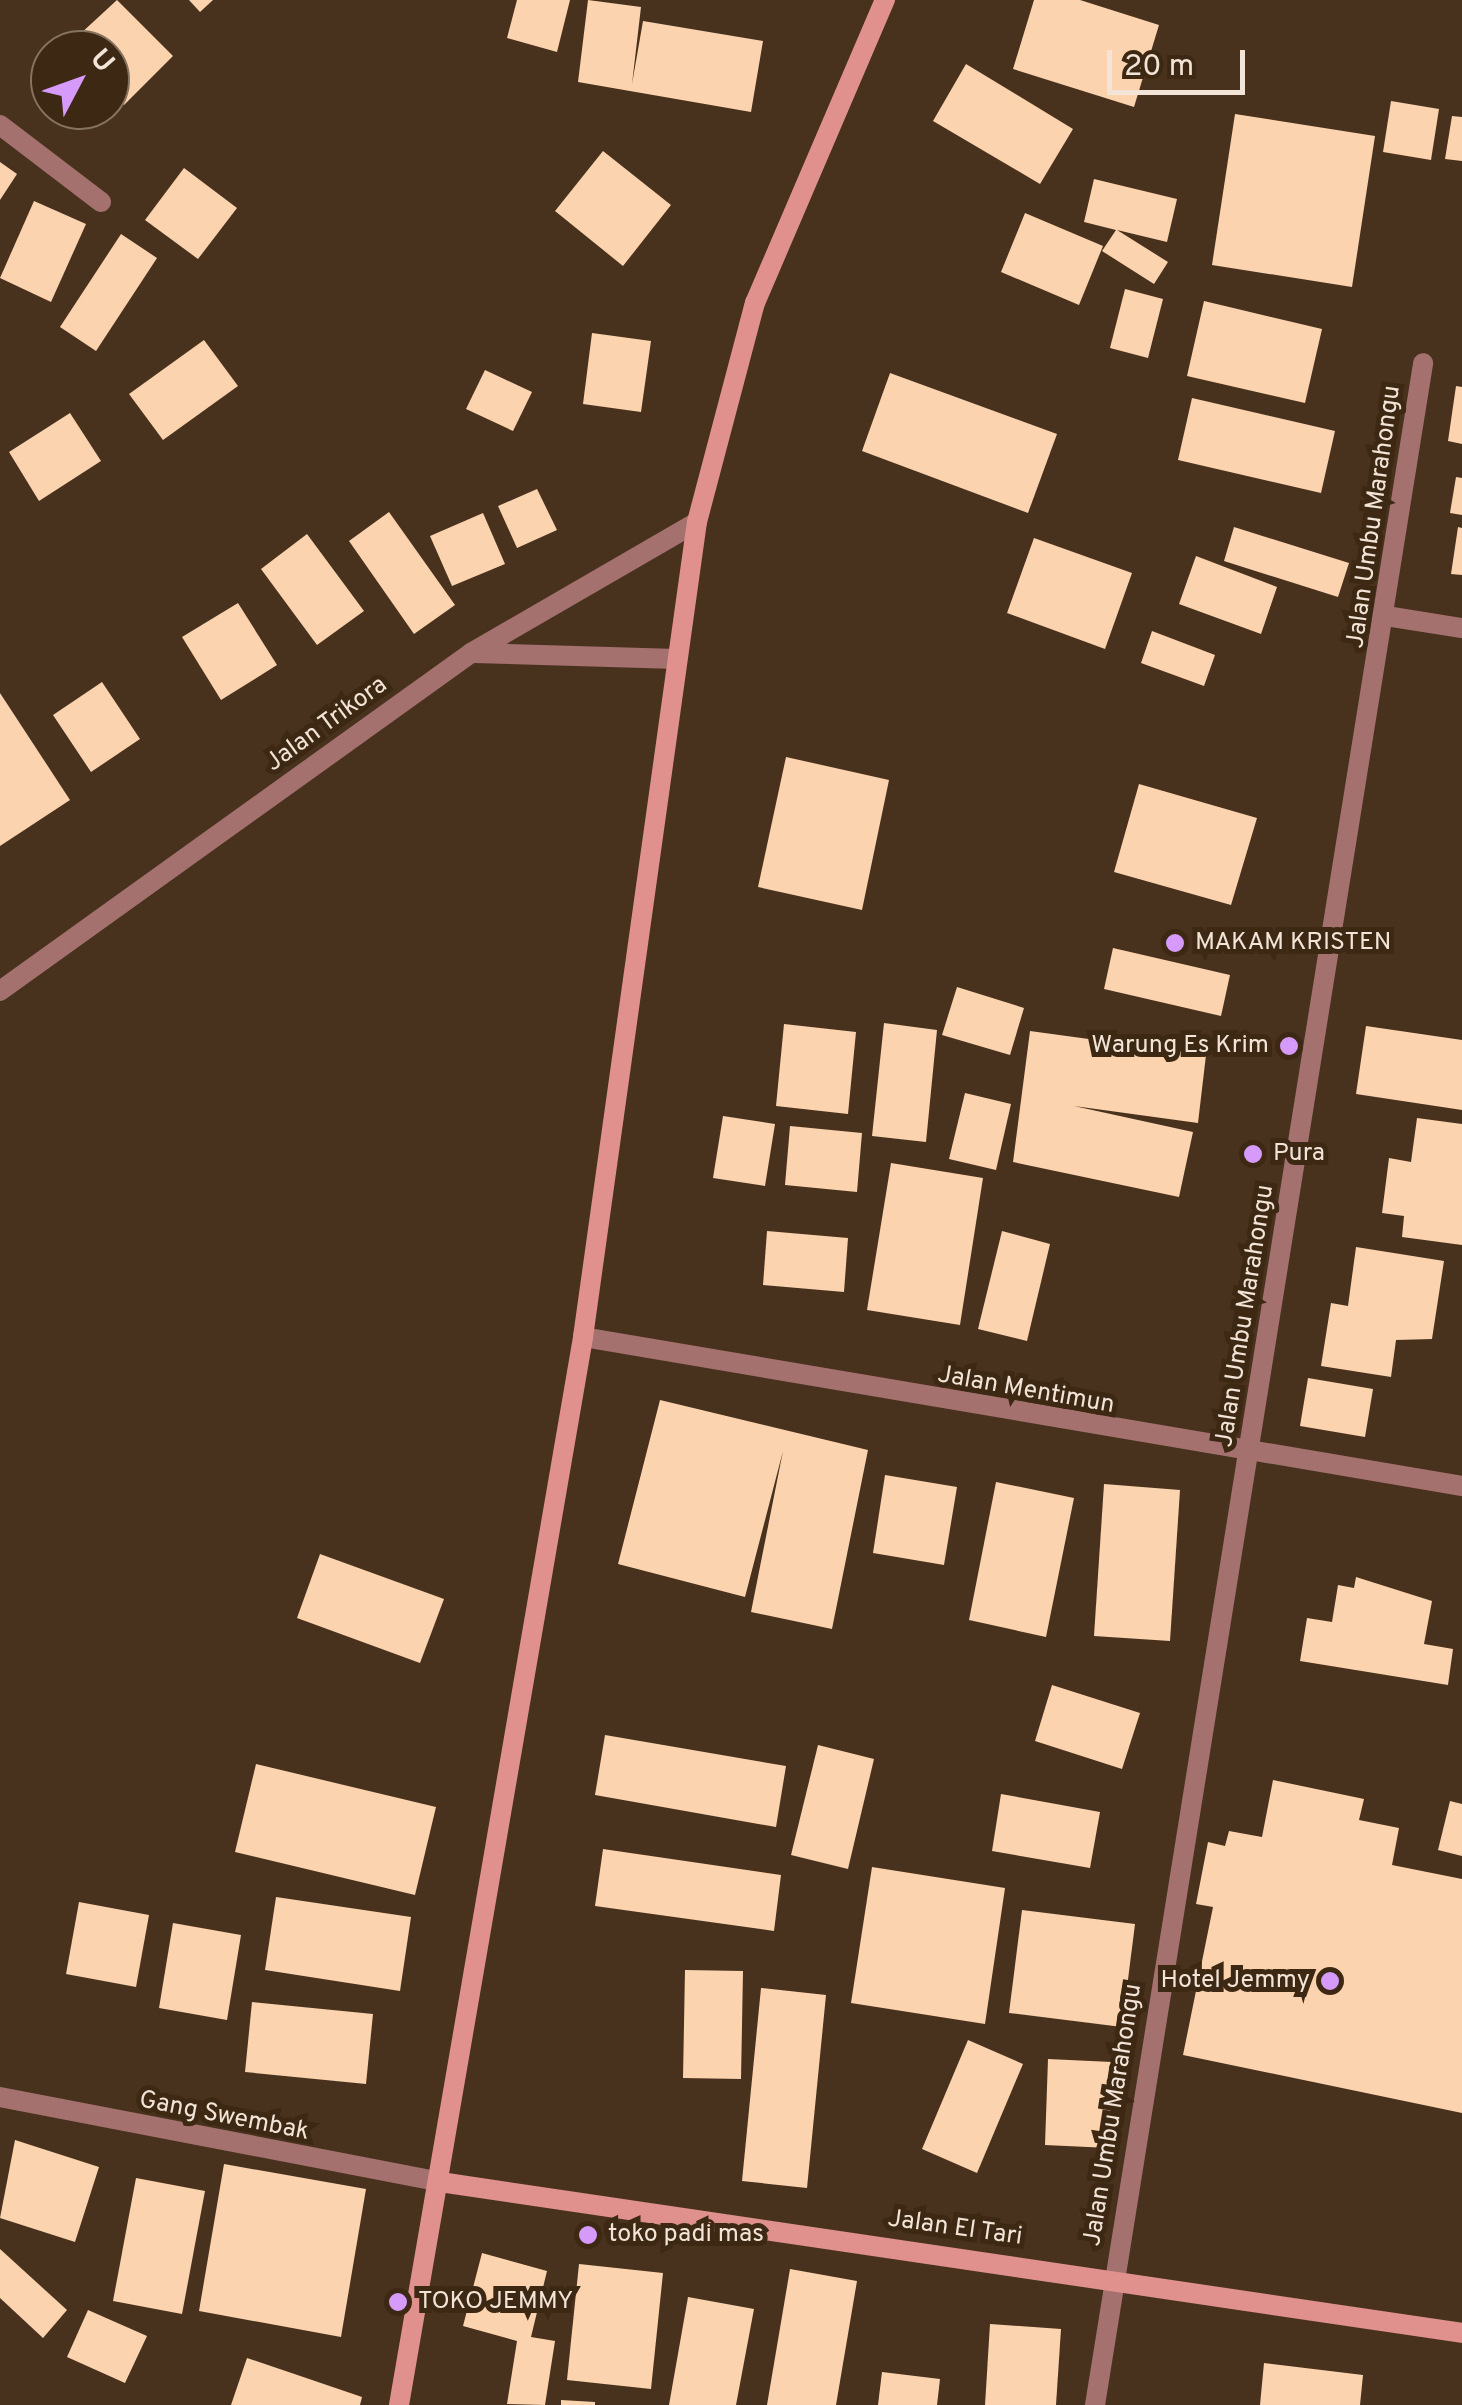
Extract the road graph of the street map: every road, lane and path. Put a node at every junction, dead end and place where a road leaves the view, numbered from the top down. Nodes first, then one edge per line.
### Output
1 (886, 0) edge
2 (0, 125) edge
3 (101, 202) dead end
4 (1423, 364) dead end
5 (698, 522) junction
6 (1386, 616) junction
7 (1462, 628) edge
8 (471, 653) junction
9 (677, 659) junction
10 (0, 992) edge
11 (583, 1337) junction
12 (1248, 1456) junction
13 (1462, 1486) edge
14 (0, 2098) edge
15 (440, 2182) junction
16 (1112, 2276) junction
17 (1462, 2333) edge
18 (399, 2405) edge
19 (1094, 2405) edge

1 - 5 street
2 - 3 street
4 - 6 street, Jalan Umbu Marahongu
5 - 8 street, Jalan Trikora
5 - 9 street
6 - 7 street
6 - 12 street, Jalan Umbu Marahongu
8 - 9 street
8 - 10 street, Jalan Trikora
9 - 11 street
11 - 12 street, Jalan Mentimun
11 - 15 street
12 - 13 street, Jalan Mentimun
12 - 16 street, Jalan Umbu Marahongu
14 - 15 street, Gang Swembak
15 - 16 street, Jalan El Tari
15 - 18 street
16 - 17 street, Jalan El Tari
16 - 19 street, Jalan Umbu Marahongu

